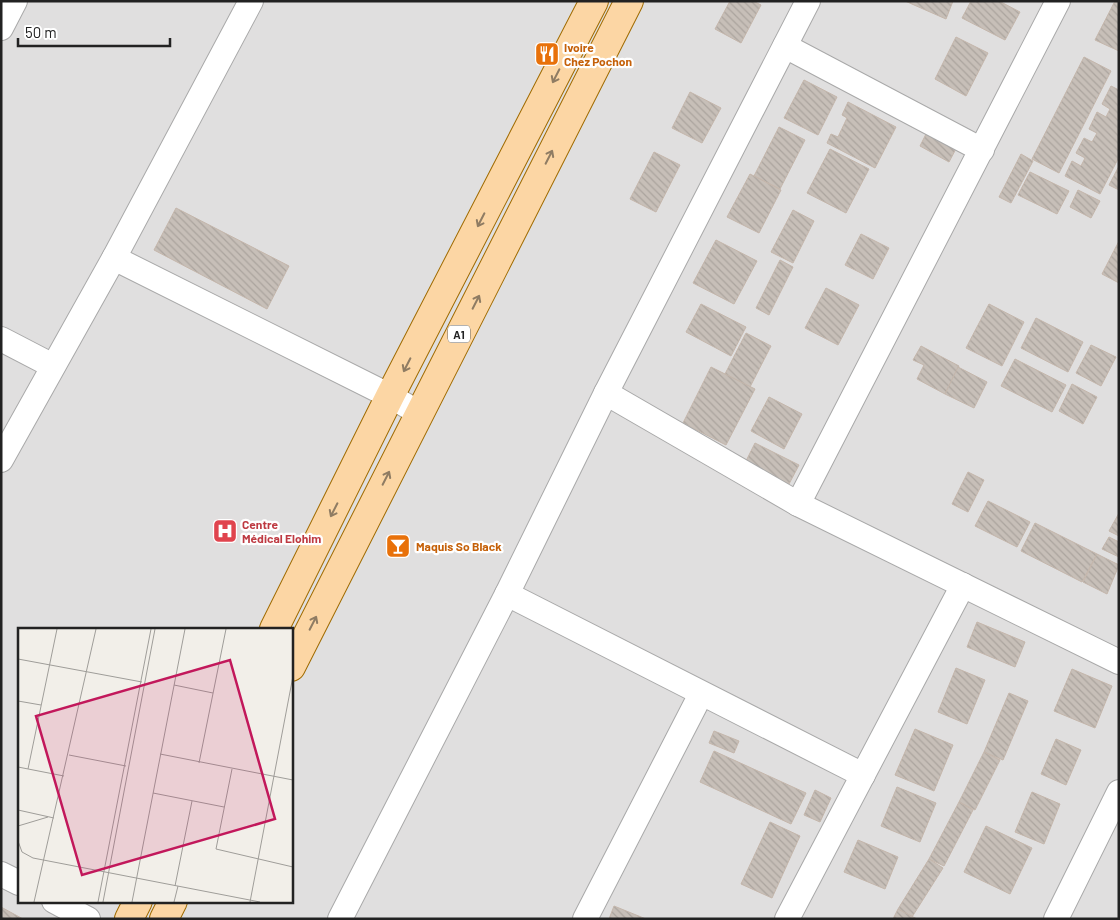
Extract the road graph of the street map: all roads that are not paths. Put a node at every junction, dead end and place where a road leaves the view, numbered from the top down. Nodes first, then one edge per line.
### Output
1 (15, 1) edge
2 (252, 1) edge
3 (594, 1) edge
4 (629, 1) edge
5 (808, 1) edge
6 (1058, 1) edge
7 (1, 28) edge
8 (785, 46) junction
9 (982, 150) junction
10 (114, 258) junction
11 (1, 339) edge
12 (53, 366) junction
13 (606, 393) junction
14 (390, 396) junction
15 (419, 413) junction
16 (1, 460) edge
17 (798, 504) junction
18 (963, 585) junction
19 (506, 594) junction
20 (274, 628) edge
21 (1119, 662) edge
22 (292, 665) edge
23 (702, 694) junction
24 (863, 775) junction
25 (1119, 792) edge
26 (1, 874) edge
27 (18, 882) edge
28 (56, 902) edge
29 (138, 902) edge
30 (172, 902) edge
31 (88, 919) edge
32 (129, 919) edge
33 (164, 919) edge
34 (340, 919) edge
35 (585, 919) edge
36 (787, 919) edge
37 (1056, 919) edge

1 - 7 street
2 - 10 street
3 -> 14 main road, A1
15 -> 4 main road, A1
5 - 8 street
6 - 9 street
8 - 9 street
8 - 13 street
9 - 17 street
10 - 12 street
10 - 14 street
11 - 12 street
12 - 16 street
13 - 17 street
13 - 19 street
14 - 15 street
14 -> 20 main road, A1
22 -> 15 main road, A1
17 - 18 street
18 - 21 street
18 - 24 street
19 - 23 street
19 - 34 street
23 - 24 street
23 - 35 street
24 - 36 street
25 - 37 street
26 - 27 street
28 - 31 street
29 - 32 main road
30 - 33 main road

